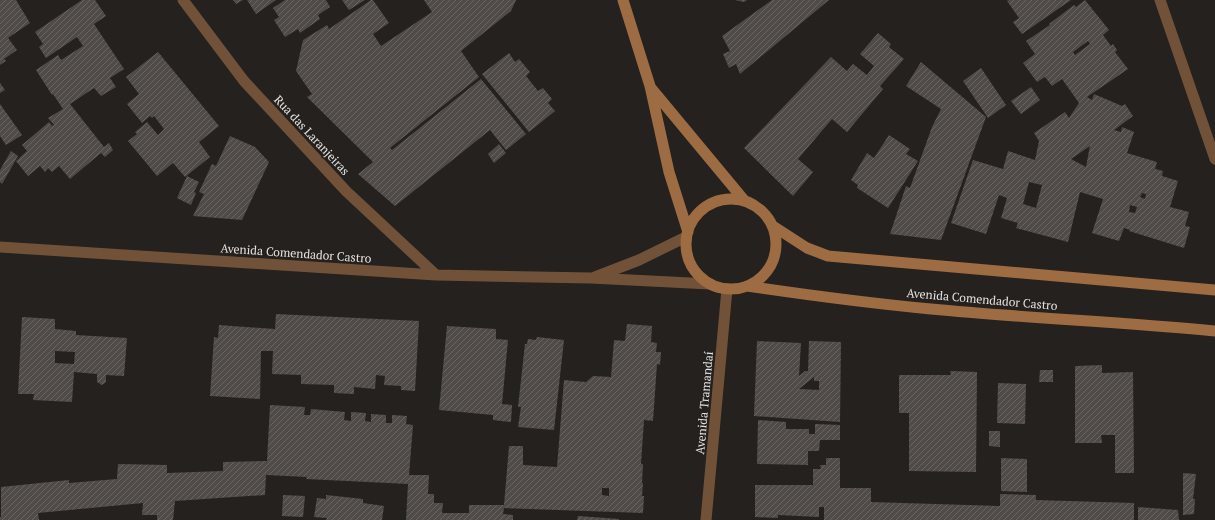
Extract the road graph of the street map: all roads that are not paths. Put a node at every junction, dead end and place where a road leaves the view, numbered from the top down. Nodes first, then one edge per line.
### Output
1 (183, 0) edge
2 (623, 0) edge
3 (1160, 0) edge
4 (650, 86) junction
5 (1215, 159) edge
6 (744, 200) junction
7 (773, 226) junction
8 (687, 234) junction
9 (0, 247) edge
10 (436, 275) junction
11 (591, 278) junction
12 (710, 284) junction
13 (747, 286) junction
14 (727, 289) junction
15 (1215, 290) edge
16 (1215, 331) edge
17 (706, 520) edge

1 - 10 street, Rua das Laranjeiras
2 - 4 main road
3 - 5 street
4 - 6 main road
4 - 8 main road
6 - 7 main road
6 - 8 main road
7 - 13 main road
7 - 15 main road
8 - 11 street, Avenida Comendador Castro
8 - 12 main road
9 - 10 street, Avenida Comendador Castro
10 - 11 street, Avenida Comendador Castro
11 - 12 street, Avenida Comendador Castro
12 - 14 main road
13 - 14 main road
13 - 16 main road, Avenida Comendador Castro
14 - 17 street, Avenida Tramandaí

